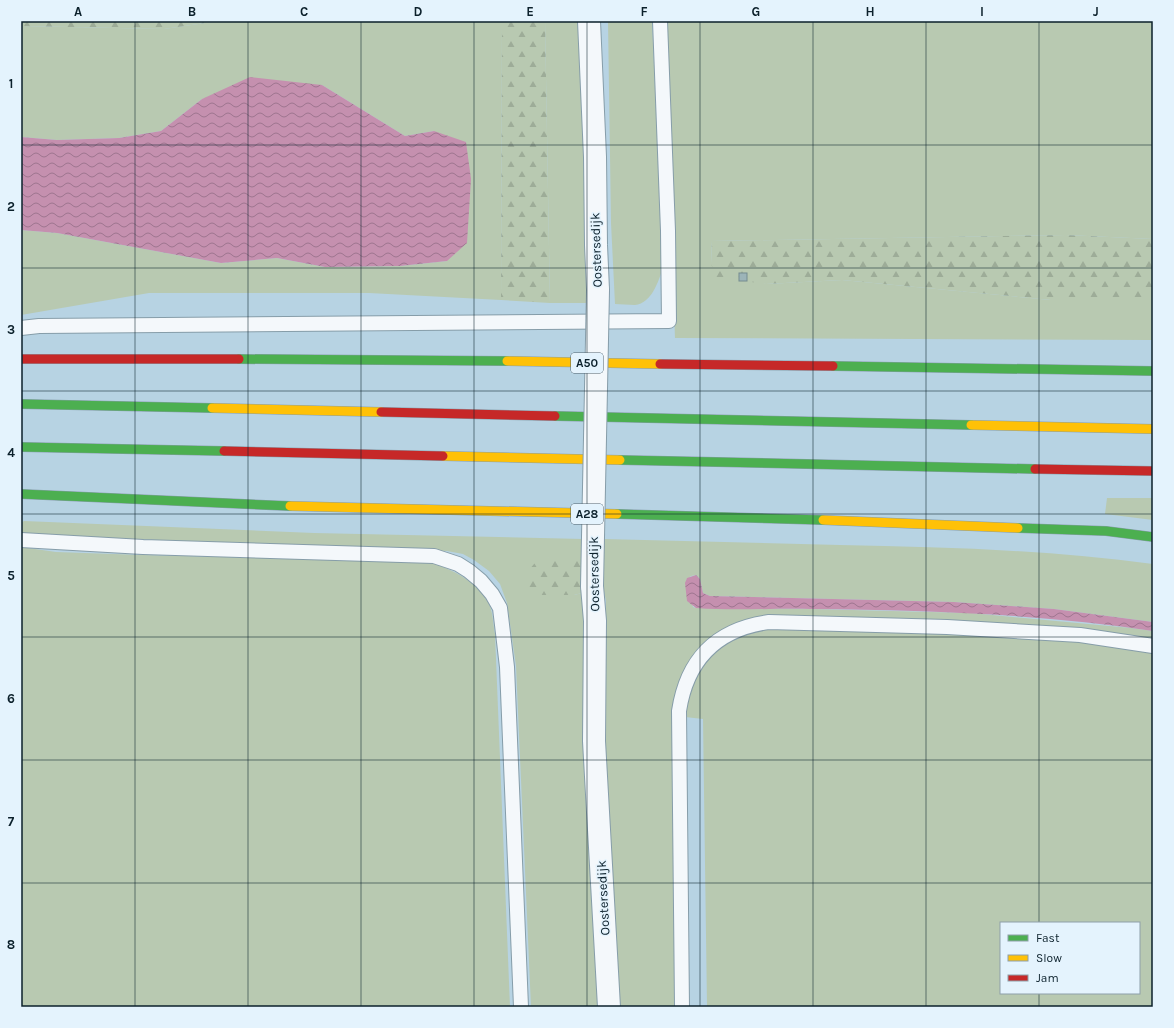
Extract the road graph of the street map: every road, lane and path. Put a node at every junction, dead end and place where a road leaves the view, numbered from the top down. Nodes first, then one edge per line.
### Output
1 (589, 21) edge
2 (660, 21) edge
3 (21, 328) edge
4 (21, 359) edge
5 (1153, 371) edge
6 (21, 404) edge
7 (1153, 429) edge
8 (21, 447) edge
9 (1153, 471) edge
10 (21, 494) edge
11 (1153, 537) edge
12 (21, 540) edge
13 (1153, 646) edge
14 (521, 1007) edge
15 (609, 1007) edge
16 (682, 1007) edge

1 - 15 street, Oostersedijk, bridge
2 - 3 lane
4 - 5 highway, A50
6 - 7 highway
8 - 9 highway
10 - 11 highway, A28
12 - 14 lane
13 - 16 lane

